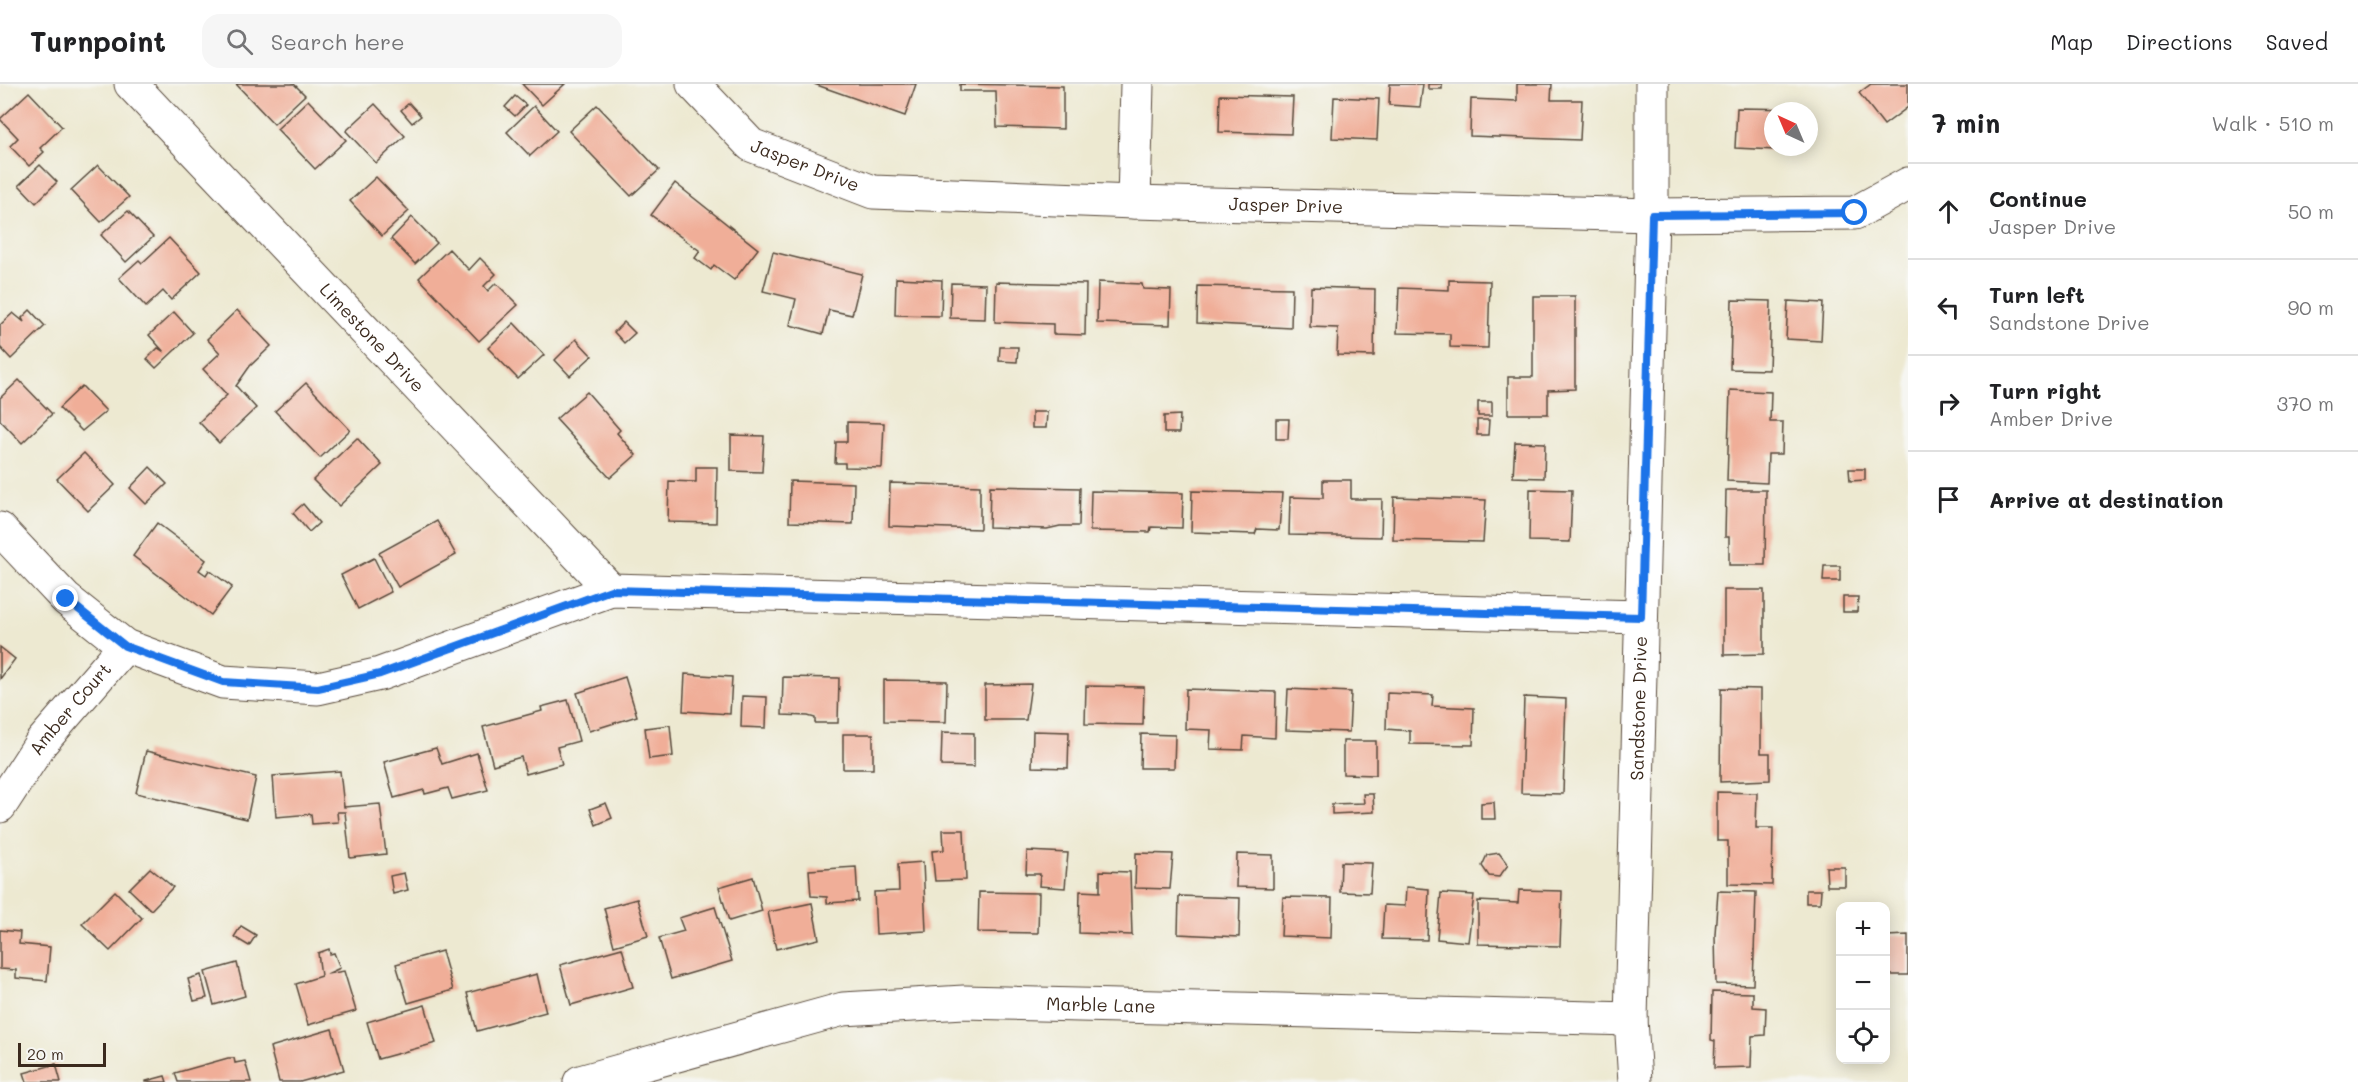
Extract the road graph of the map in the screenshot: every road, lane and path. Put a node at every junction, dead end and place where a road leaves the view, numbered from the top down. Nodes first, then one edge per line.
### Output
1 (131, 84) edge
2 (693, 84) edge
3 (1137, 84) edge
4 (1652, 84) edge
5 (1908, 184) edge
6 (1134, 202) junction
7 (1652, 215) junction
8 (0, 529) edge
9 (611, 590) junction
10 (1641, 617) junction
11 (125, 646) junction
12 (0, 806) edge
13 (1631, 1019) junction
14 (580, 1082) edge
15 (1635, 1082) edge

1 - 9 street, Limestone Drive
2 - 6 street, Jasper Drive
3 - 6 street
4 - 7 street, Sandstone Drive
5 - 7 street, Jasper Drive
6 - 7 street, Jasper Drive
7 - 10 street, Sandstone Drive
8 - 11 street
9 - 10 street
9 - 11 street
10 - 13 street, Sandstone Drive
11 - 12 street, Amber Court
13 - 14 street, Marble Lane
13 - 15 street, Sandstone Drive

